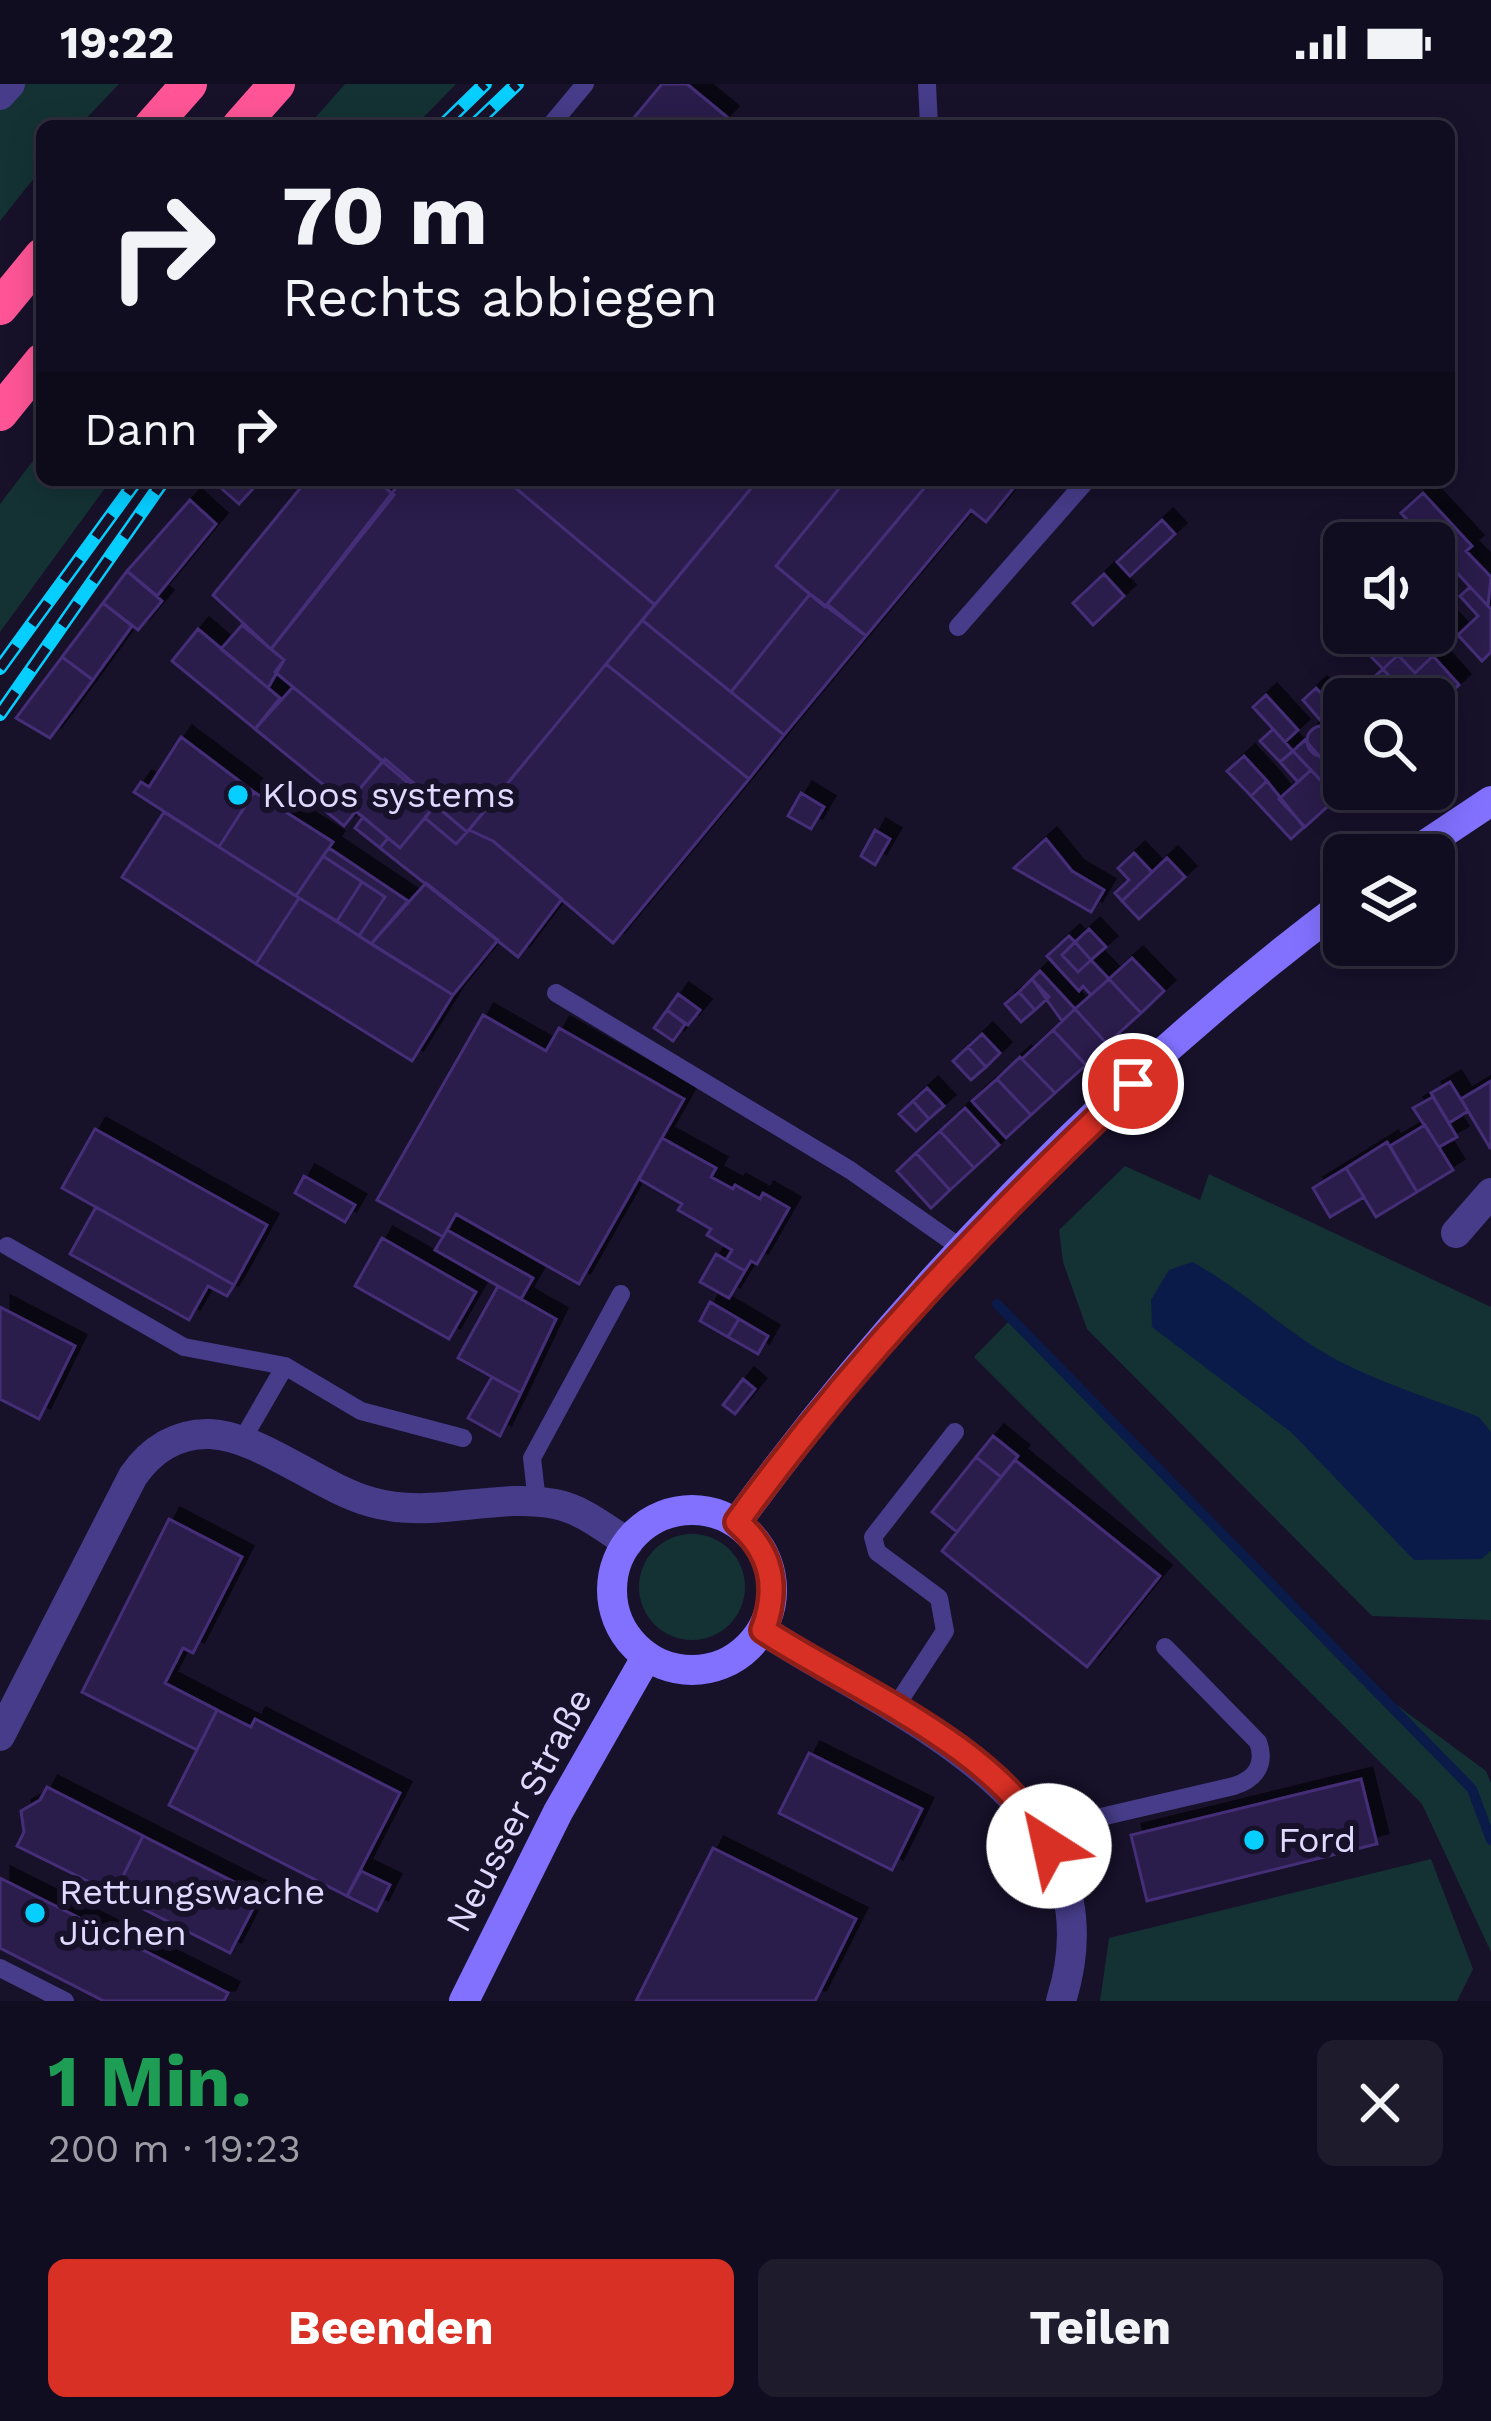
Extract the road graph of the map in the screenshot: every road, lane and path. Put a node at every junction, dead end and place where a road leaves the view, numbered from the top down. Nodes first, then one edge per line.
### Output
1 (10, 84) edge
2 (189, 84) edge
3 (277, 84) edge
4 (585, 84) edge
5 (927, 84) edge
6 (0, 95) edge
7 (157, 120) edge
8 (244, 120) edge
9 (555, 120) edge
10 (929, 120) edge
11 (36, 263) edge
12 (0, 307) edge
13 (36, 368) edge
14 (0, 413) edge
15 (1082, 486) edge
16 (958, 627) dead end
17 (1491, 801) edge
18 (1442, 834) edge
19 (1323, 922) edge
20 (556, 993) dead end
21 (1491, 1192) edge
22 (1456, 1233) dead end
23 (7, 1246) dead end
24 (964, 1250) junction
25 (621, 1294) dead end
26 (285, 1366) junction
27 (955, 1432) dead end
28 (463, 1438) dead end
29 (241, 1442) junction
30 (537, 1502) junction
31 (737, 1522) junction
32 (628, 1544) junction
33 (763, 1630) junction
34 (1165, 1647) dead end
35 (647, 1656) junction
36 (894, 1708) junction
37 (1, 1730) edge
38 (1042, 1831) junction
39 (0, 1968) edge
40 (64, 2001) edge
41 (464, 2001) edge
42 (1061, 2001) edge

1 - 6 street
2 - 7 highway
3 - 8 highway
4 - 9 lane
5 - 10 lane
11 - 12 highway
13 - 14 highway
15 - 16 lane
17 - 18 main road
19 - 24 main road
20 - 24 lane
21 - 22 street
23 - 26 lane
24 - 31 main road
25 - 30 lane
26 - 28 lane
26 - 29 lane
27 - 36 lane
29 - 30 street
29 - 37 street
30 - 32 street
31 - 32 main road
31 - 33 main road
32 - 35 main road
33 - 35 main road
33 - 36 street
34 - 38 lane
35 - 41 main road, Neusser Straße
36 - 38 street
38 - 42 street
39 - 40 lane

